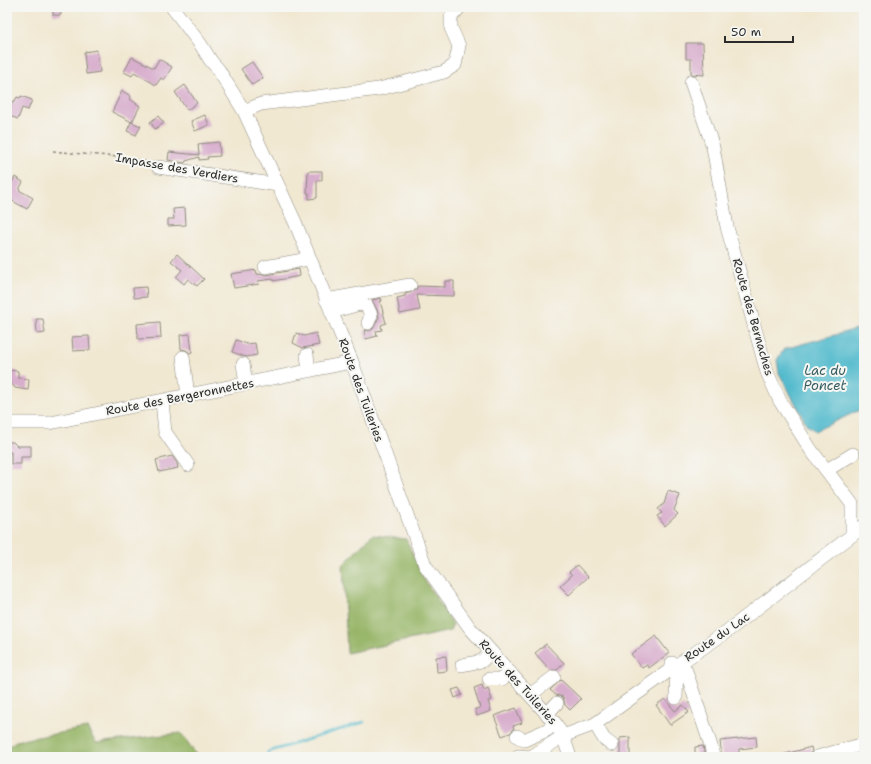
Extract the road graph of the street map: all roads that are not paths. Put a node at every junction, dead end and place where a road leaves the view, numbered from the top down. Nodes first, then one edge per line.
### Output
1 (172, 7) edge
2 (460, 7) edge
3 (691, 82) dead end
4 (244, 111) junction
5 (158, 167) road end
6 (278, 185) junction
7 (308, 253) junction
8 (265, 267) dead end
9 (410, 285) dead end
10 (326, 300) junction
11 (331, 312) junction
12 (368, 323) dead end
13 (307, 355) dead end
14 (182, 357) dead end
15 (352, 362) junction
16 (243, 364) dead end
17 (310, 371) junction
18 (246, 384) junction
19 (188, 396) junction
20 (162, 401) junction
21 (7, 423) edge
22 (853, 454) dead end
23 (188, 465) dead end
24 (827, 470) junction
25 (852, 504) junction
26 (864, 511) edge
27 (864, 526) edge
28 (852, 534) junction
29 (491, 652) junction
30 (679, 663) junction
31 (462, 666) dead end
32 (660, 666) dead end
33 (510, 672) junction
34 (554, 677) dead end
35 (489, 679) dead end
36 (530, 695) junction
37 (676, 698) dead end
38 (557, 703) dead end
39 (551, 718) junction
40 (595, 724) junction
41 (517, 736) dead end
42 (563, 736) junction
43 (864, 744) edge
44 (612, 745) dead end
45 (518, 756) dead end
46 (570, 757) edge
47 (713, 757) edge
48 (817, 757) edge

1 - 4 street, Route des Tuileries
2 - 4 street
3 - 24 street, Route des Bernaches
4 - 6 street, Route des Tuileries
5 - 6 street, Impasse des Verdiers
6 - 7 street, Route des Tuileries
7 - 8 street
7 - 10 street, Route des Tuileries
9 - 10 street
10 - 11 street, Route des Tuileries
11 - 12 street
11 - 15 street, Route des Tuileries
13 - 17 street
14 - 19 street
15 - 17 street, Route des Bergeronnettes
15 - 29 street, Route des Tuileries
16 - 18 street
17 - 18 street, Route des Bergeronnettes
18 - 19 street, Route des Bergeronnettes
19 - 20 street, Route des Bergeronnettes
20 - 21 street, Route des Bergeronnettes
20 - 23 street
22 - 24 street
24 - 25 street, Route des Bernaches
25 - 26 street
25 - 28 street
27 - 28 street, Route du Lac
28 - 30 street, Route du Lac
29 - 31 street
29 - 33 street, Route des Tuileries
30 - 32 street
30 - 37 street
30 - 40 street, Route du Lac
30 - 47 street
33 - 35 street
33 - 36 street, Route des Tuileries
34 - 36 street
36 - 39 street, Route des Tuileries
38 - 39 street
39 - 41 street
39 - 42 street, Route des Tuileries
40 - 42 street, Route du Lac
40 - 44 street
42 - 45 street, Route du Lac
42 - 46 street, Route des Tuileries
43 - 48 street

